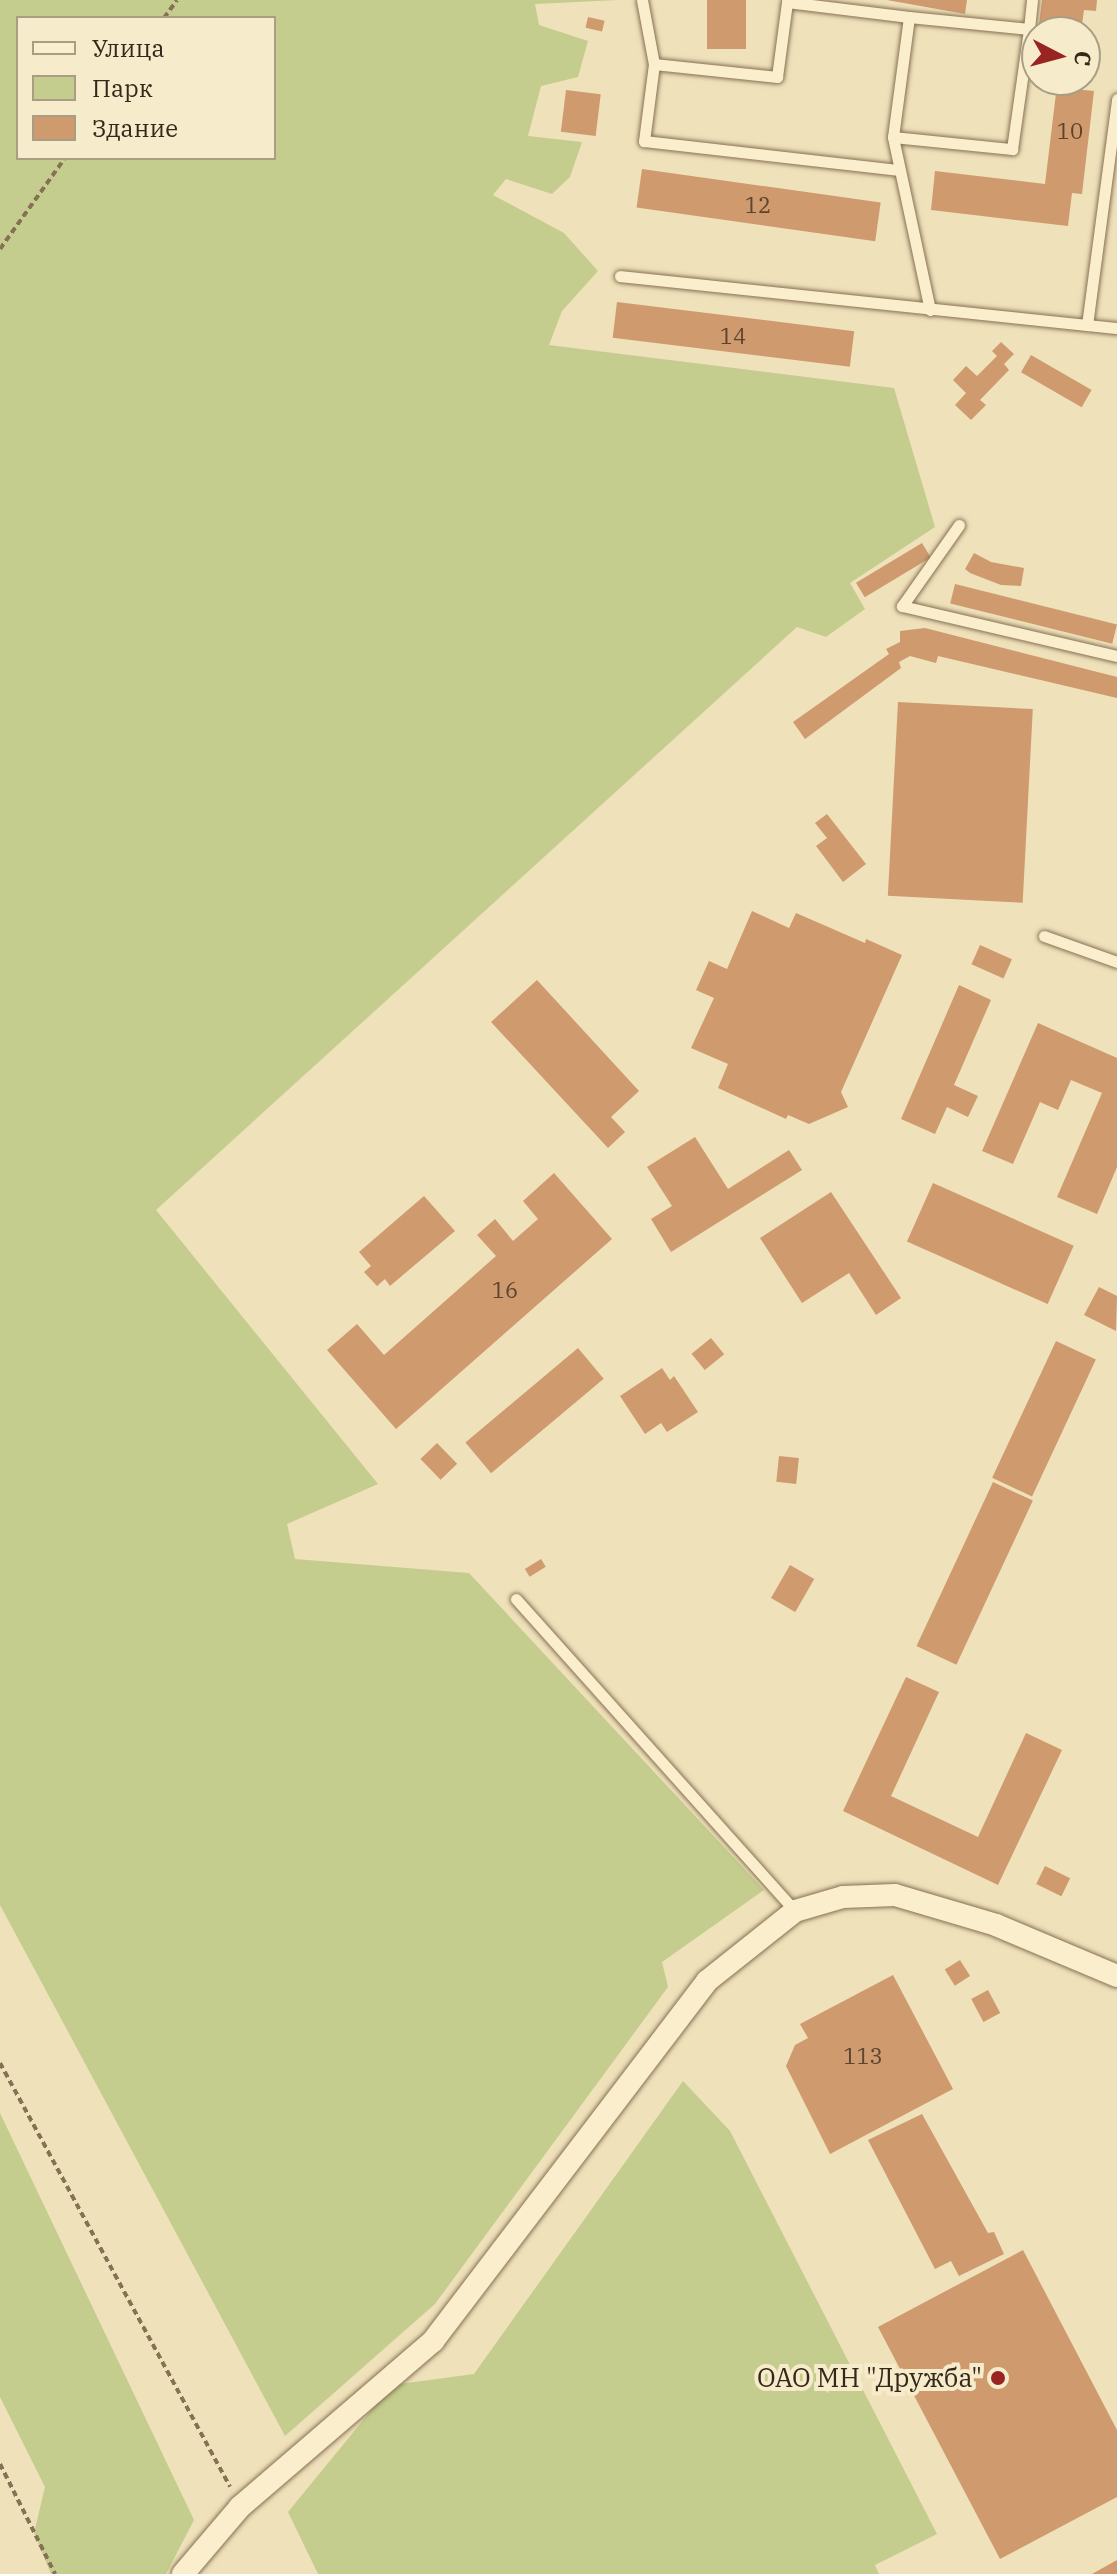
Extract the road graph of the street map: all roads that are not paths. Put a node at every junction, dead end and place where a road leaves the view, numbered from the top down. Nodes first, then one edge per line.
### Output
1 (642, 0) edge
2 (909, 17) junction
3 (1021, 28) edge
4 (654, 64) junction
5 (1021, 85) edge
6 (1117, 99) edge
7 (893, 137) junction
8 (897, 170) junction
9 (620, 276) dead end
10 (930, 310) junction
11 (1087, 325) junction
12 (1117, 328) edge
13 (959, 525) dead end
14 (1117, 656) edge
15 (1044, 936) dead end
16 (1117, 962) edge
17 (516, 1599) dead end
18 (795, 1911) junction
19 (1117, 1976) edge
20 (183, 2574) edge

1 - 4 lane
2 - 3 lane
2 - 4 lane
2 - 7 lane
4 - 8 lane
5 - 7 lane
6 - 11 lane
7 - 8 lane
8 - 10 lane
9 - 10 lane
10 - 11 lane
11 - 12 lane
13 - 14 lane
15 - 16 lane
17 - 18 lane
18 - 19 street
18 - 20 street

